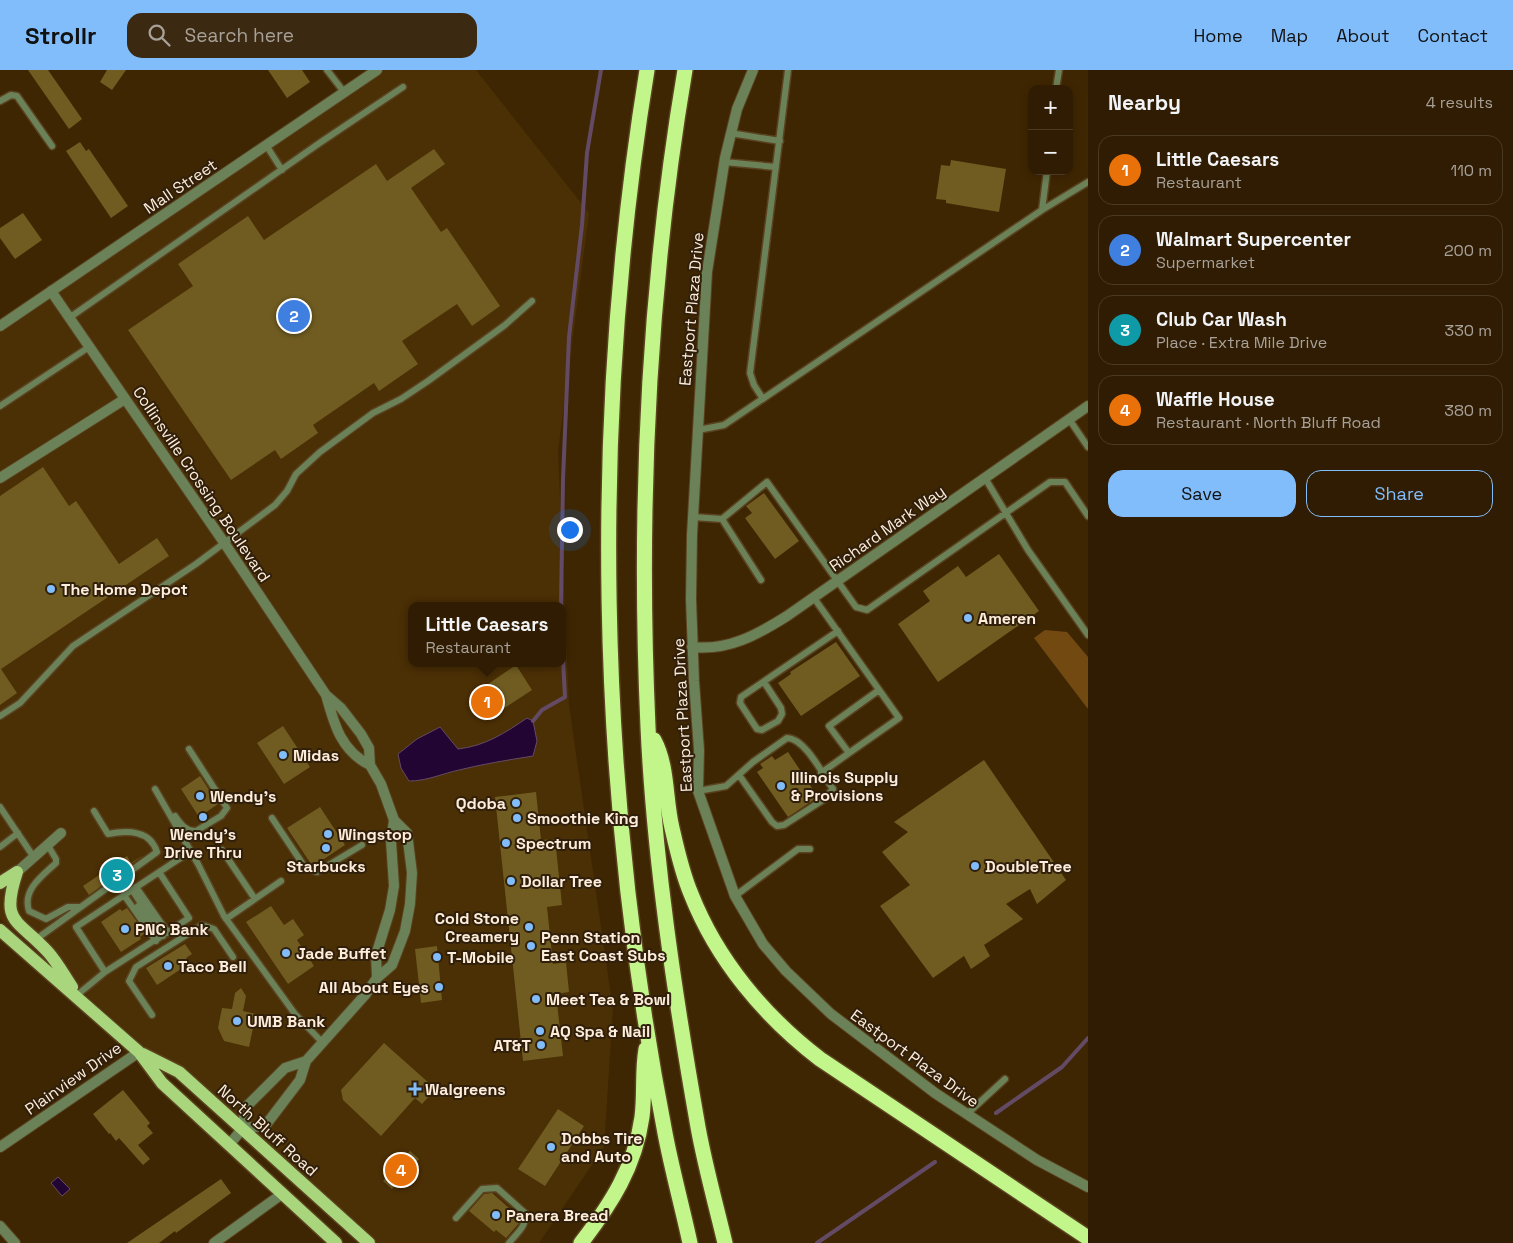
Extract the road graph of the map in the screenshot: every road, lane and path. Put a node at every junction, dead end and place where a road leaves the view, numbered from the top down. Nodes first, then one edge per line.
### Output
1 (327, 70) edge
2 (377, 70) edge
3 (647, 70) edge
4 (685, 70) edge
5 (753, 70) edge
6 (788, 70) edge
7 (1058, 70) edge
8 (1056, 85) edge
9 (404, 87) dead end
10 (344, 92) junction
11 (0, 101) edge
12 (730, 134) junction
13 (780, 141) junction
14 (266, 145) junction
15 (52, 146) dead end
16 (724, 162) junction
17 (776, 168) junction
18 (282, 170) junction
19 (1046, 175) edge
20 (1088, 182) edge
21 (1042, 210) junction
22 (51, 291) junction
23 (532, 301) dead end
24 (70, 318) junction
25 (0, 326) edge
26 (89, 347) junction
27 (125, 399) junction
28 (763, 399) junction
29 (0, 406) edge
30 (1088, 406) edge
31 (1069, 419) junction
32 (698, 430) junction
33 (1088, 447) edge
34 (0, 478) edge
35 (985, 478) junction
36 (1006, 512) junction
37 (1088, 516) edge
38 (693, 517) junction
39 (722, 519) junction
40 (225, 544) junction
41 (760, 580) dead end
42 (837, 582) junction
43 (814, 598) junction
44 (838, 631) junction
45 (1088, 635) edge
46 (692, 647) junction
47 (764, 682) junction
48 (879, 690) junction
49 (326, 695) junction
50 (0, 716) edge
51 (648, 729) junction
52 (189, 749) dead end
53 (849, 753) junction
54 (370, 765) junction
55 (822, 773) junction
56 (738, 775) junction
57 (156, 788) dead end
58 (698, 791) junction
59 (164, 804) junction
60 (0, 807) edge
61 (94, 811) dead end
62 (272, 818) dead end
63 (394, 820) junction
64 (18, 833) junction
65 (61, 833) dead end
66 (47, 844) junction
67 (362, 845) dead end
68 (0, 847) edge
69 (222, 850) dead end
70 (810, 850) dead end
71 (191, 851) junction
72 (34, 856) junction
73 (17, 872) junction
74 (159, 872) junction
75 (281, 881) dead end
76 (0, 884) edge
77 (130, 891) junction
78 (734, 896) junction
79 (255, 899) junction
80 (82, 907) junction
81 (226, 918) junction
82 (0, 930) edge
83 (162, 937) junction
84 (35, 940) junction
85 (233, 957) dead end
86 (105, 972) junction
87 (377, 978) junction
88 (79, 998) junction
89 (152, 1015) dead end
90 (648, 1038) junction
91 (322, 1042) junction
92 (139, 1052) junction
93 (306, 1061) junction
94 (1005, 1079) dead end
95 (966, 1114) junction
96 (243, 1128) junction
97 (229, 1145) junction
98 (0, 1147) edge
99 (1088, 1187) edge
100 (282, 1194) junction
101 (456, 1218) dead end
102 (0, 1226) edge
103 (1088, 1238) edge
104 (15, 1243) edge
105 (214, 1243) edge
106 (336, 1243) edge
107 (369, 1243) edge
108 (509, 1243) edge
109 (580, 1243) edge
110 (690, 1243) edge
111 (725, 1243) edge

1 - 10 lane
2 - 10 street, Mall Street
3 - 90 highway
4 - 51 highway
5 - 12 street, Eastport Plaza Drive
6 - 13 lane
7 - 8 lane
9 - 18 lane
10 - 14 street, Mall Street
11 - 15 lane
12 - 13 lane
12 - 16 street, Eastport Plaza Drive
13 - 17 lane
14 - 18 lane
14 - 22 street, Mall Street
16 - 17 lane
16 - 32 street, Eastport Plaza Drive
17 - 28 lane
18 - 24 lane
19 - 21 lane
20 - 21 lane
21 - 28 lane
22 - 24 street, Collinsville Crossing Boulevard
22 - 25 street, Mall Street
23 - 40 lane
24 - 26 street, Collinsville Crossing Boulevard
26 - 27 street, Collinsville Crossing Boulevard
26 - 29 lane
27 - 34 street
27 - 40 street, Collinsville Crossing Boulevard
28 - 32 lane
30 - 31 street, Richard Mark Way
31 - 33 lane
31 - 35 street, Richard Mark Way
32 - 38 street, Eastport Plaza Drive
35 - 36 lane
35 - 42 street, Richard Mark Way
36 - 37 lane
36 - 42 lane
36 - 45 lane
38 - 39 lane
38 - 46 street, Eastport Plaza Drive
39 - 41 lane
39 - 42 lane
40 - 49 street, Collinsville Crossing Boulevard
40 - 50 lane
42 - 43 street, Richard Mark Way
43 - 44 lane
43 - 46 street, Richard Mark Way
44 - 47 lane
44 - 48 lane
46 - 58 street, Eastport Plaza Drive
47 - 47 lane
48 - 53 lane
48 - 53 lane
49 - 54 street, Collinsville Crossing Boulevard
49 - 54 street, Collinsville Crossing Boulevard
51 - 103 highway
51 - 111 highway
52 - 59 lane
53 - 55 lane
54 - 63 street, Collinsville Crossing Boulevard
55 - 56 lane
55 - 56 lane
56 - 58 lane
57 - 59 lane
58 - 78 street, Eastport Plaza Drive
59 - 71 lane
60 - 64 lane
61 - 80 lane
62 - 67 lane
63 - 87 street, Collinsville Crossing Boulevard
63 - 87 street, Collinsville Crossing Boulevard
64 - 68 lane
64 - 72 lane
65 - 66 street
66 - 72 street
66 - 80 lane
69 - 79 lane
70 - 78 lane
71 - 74 lane
71 - 81 lane
72 - 73 street
73 - 76 main road
73 - 84 main road
74 - 77 lane
74 - 83 lane
75 - 79 lane
77 - 83 lane
77 - 83 lane
77 - 86 lane
78 - 95 street, Eastport Plaza Drive
79 - 81 lane
80 - 84 lane
81 - 91 lane
82 - 88 main road, North Bluff Road
83 - 86 lane
84 - 88 main road
85 - 89 lane
86 - 88 lane
87 - 91 street, Collinsville Crossing Boulevard
88 - 92 main road, North Bluff Road
90 - 109 highway
90 - 110 highway
91 - 93 street, Collinsville Crossing Boulevard
92 - 96 main road, North Bluff Road
92 - 97 main road, North Bluff Road
92 - 98 street, Plainview Drive
93 - 96 street, Collinsville Crossing Boulevard
93 - 96 street, Collinsville Crossing Boulevard
94 - 95 lane
95 - 99 street, Eastport Plaza Drive
96 - 97 street, Collinsville Crossing Boulevard
96 - 107 main road, North Bluff Road
97 - 100 main road, North Bluff Road
100 - 105 street
100 - 106 main road, North Bluff Road
101 - 108 lane
102 - 104 street

